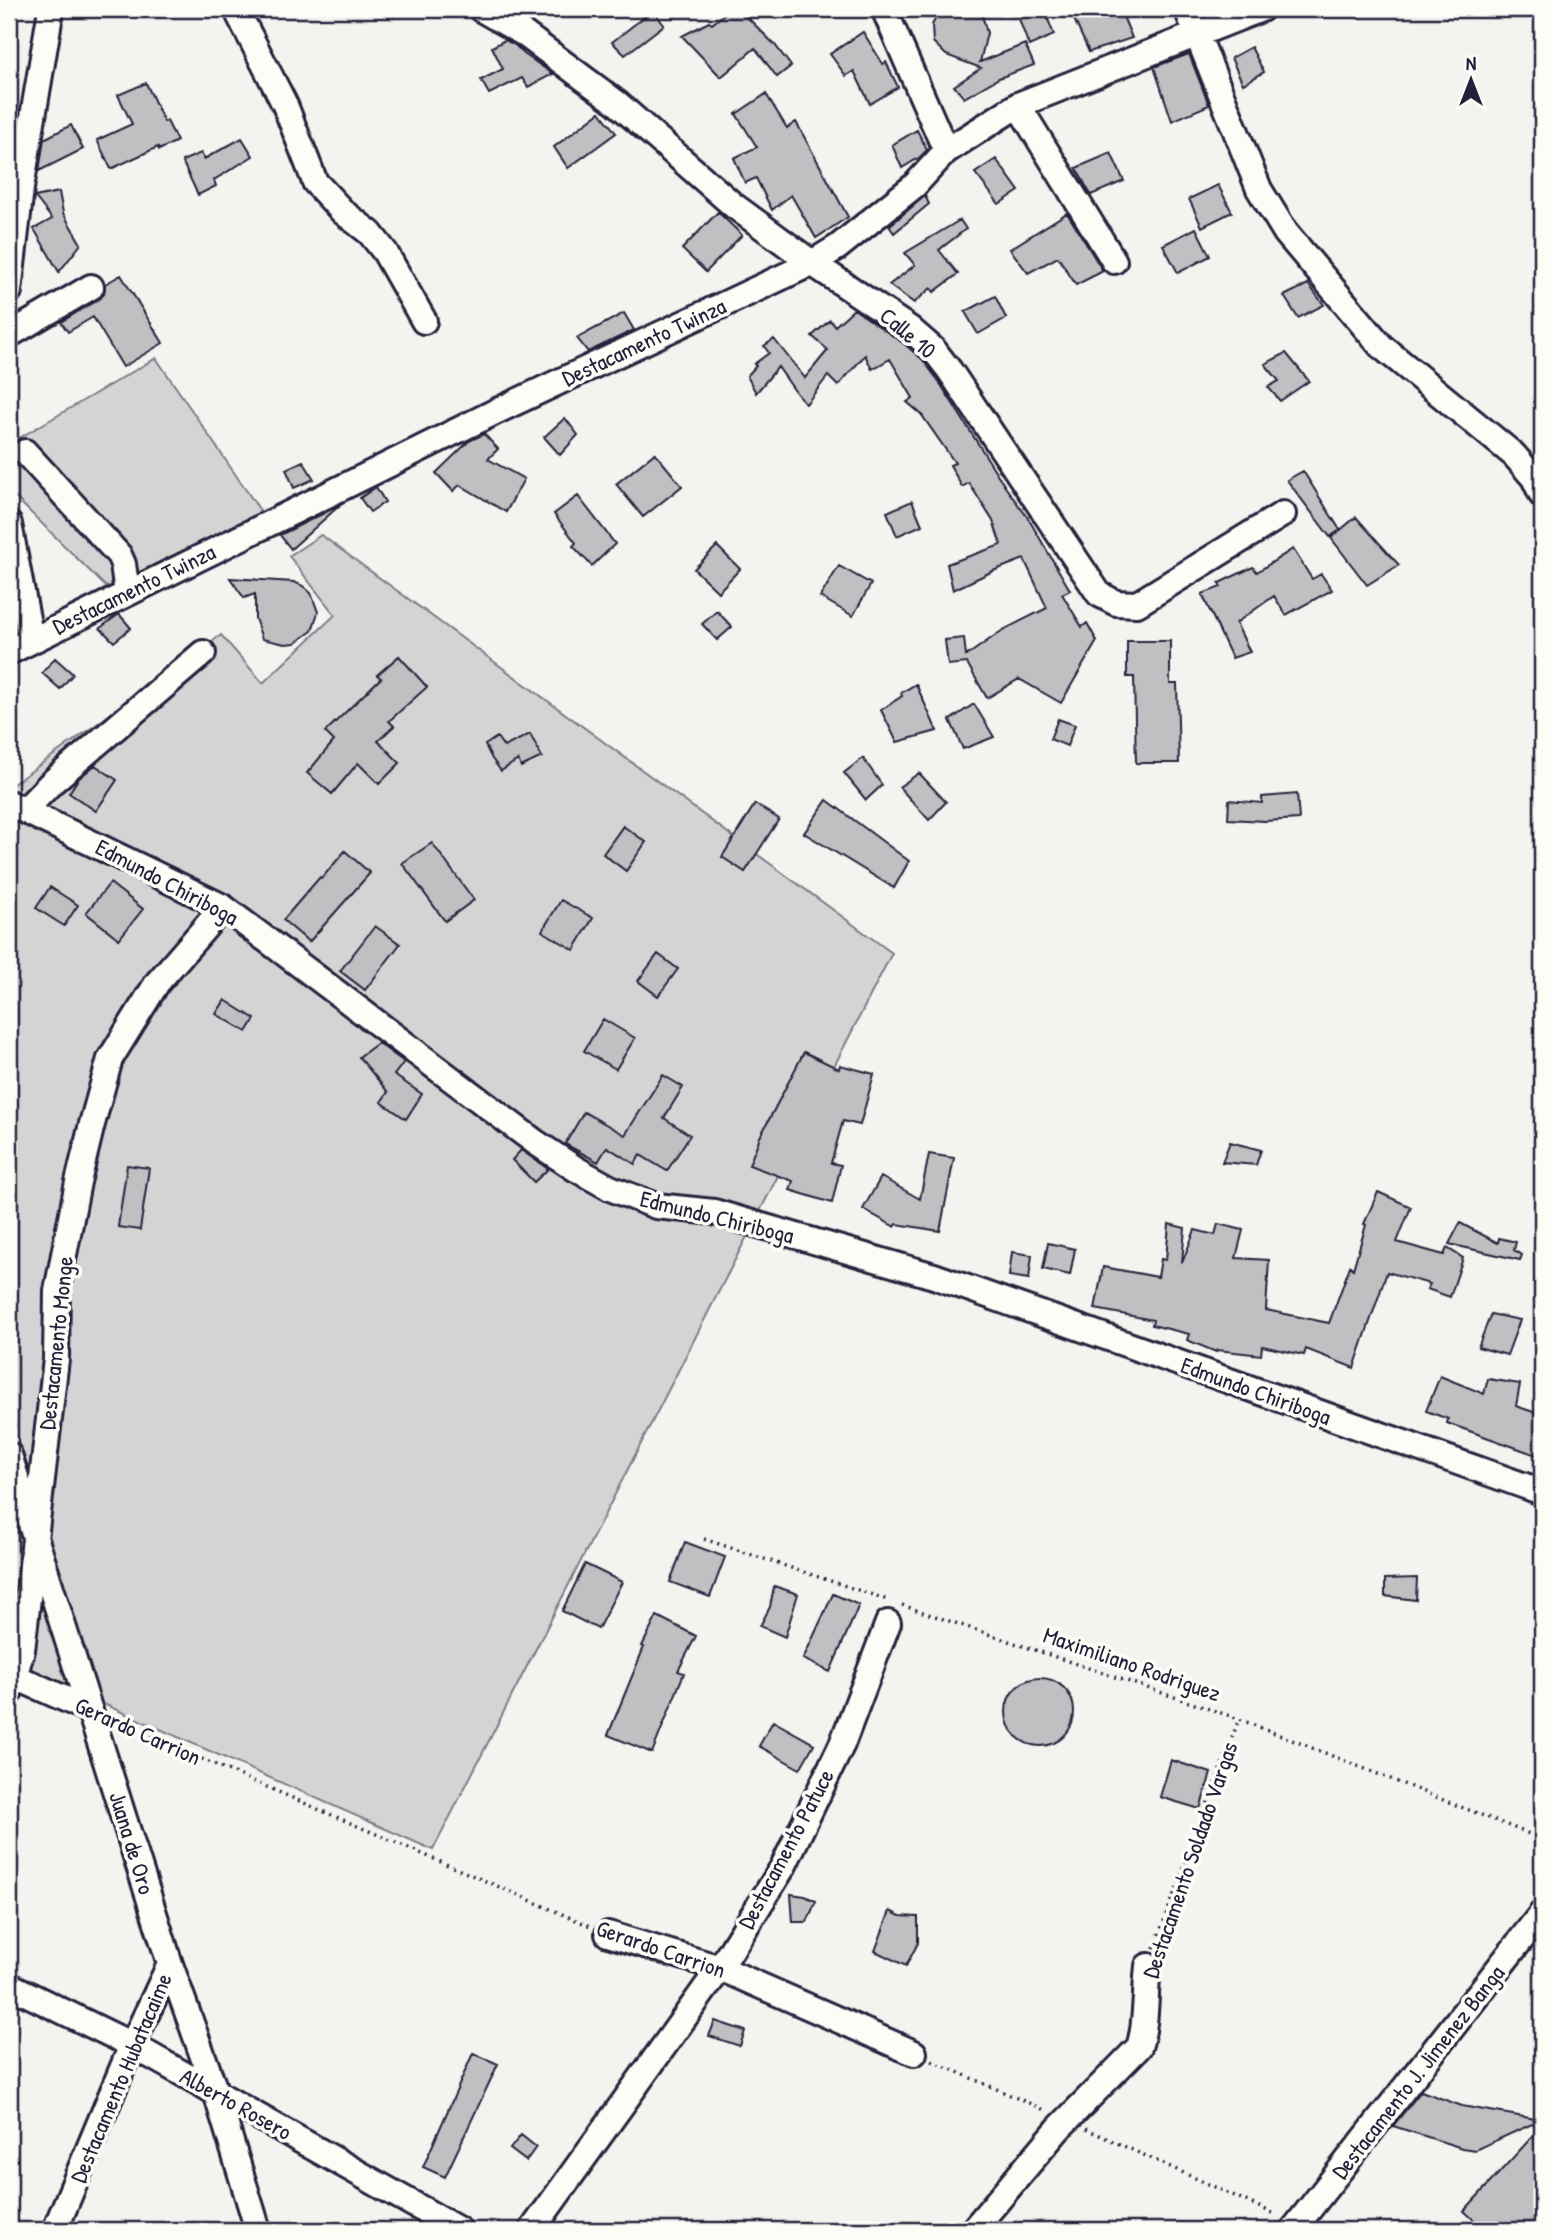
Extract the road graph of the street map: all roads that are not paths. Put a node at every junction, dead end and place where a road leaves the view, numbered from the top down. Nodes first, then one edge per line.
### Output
1 (51, 9) edge
2 (236, 9) edge
3 (481, 9) edge
4 (884, 9) edge
5 (1187, 9) edge
6 (1261, 9) edge
7 (1197, 33) junction
8 (1018, 104) junction
9 (946, 151) junction
10 (1114, 261) dead end
11 (812, 263) junction
12 (91, 286) dead end
13 (9, 291) edge
14 (424, 321) dead end
15 (9, 335) edge
16 (25, 452) dead end
17 (1542, 495) edge
18 (1283, 513) dead end
19 (9, 524) edge
20 (127, 593) junction
21 (20, 646) edge
22 (204, 653) dead end
23 (17, 806) edge
24 (223, 907) junction
25 (9, 1455) edge
26 (1542, 1492) edge
27 (35, 1539) junction
28 (888, 1623) dead end
29 (11, 1681) edge
30 (90, 1710) junction
31 (1542, 1913) edge
32 (608, 1934) road end
33 (170, 1964) junction
34 (1148, 1966) road end
35 (720, 1968) junction
36 (9, 1984) edge
37 (132, 2045) junction
38 (914, 2053) road end
39 (216, 2093) junction
40 (1300, 2228) edge
41 (55, 2230) edge
42 (258, 2230) edge
43 (459, 2230) edge
44 (532, 2230) edge
45 (973, 2230) edge

1 - 13 street
2 - 14 street
3 - 11 street, Calle 10
4 - 9 street
5 - 7 street
6 - 7 street, Destacamento Twinza
7 - 8 street, Destacamento Twinza
7 - 17 street
8 - 9 street, Destacamento Twinza
8 - 10 street
9 - 11 street, Destacamento Twinza
11 - 18 street, Calle 10
11 - 20 street, Destacamento Twinza
12 - 15 street
16 - 20 street
19 - 21 street
20 - 21 street, Destacamento Twinza
22 - 23 street
23 - 24 street, Edmundo Chiriboga
24 - 26 street, Edmundo Chiriboga
24 - 27 street, Destacamento Monge
25 - 27 street, Juana de Oro
27 - 29 street, Destacamento Monge
27 - 30 street, Juana de Oro
28 - 35 street, Destacamento Patuce
29 - 30 street, Gerardo Carrion
30 - 33 street, Juana de Oro
31 - 40 street, Destacamento J. Jimenez Banga
32 - 35 street, Gerardo Carrion
33 - 37 street, Destacamento Hubatacaime
33 - 39 street, Juana de Oro
34 - 45 street, Destacamento Soldado Vargas
35 - 38 street, Gerardo Carrion
35 - 44 street, Destacamento Patuce
36 - 37 street, Alberto Rosero
37 - 39 street, Alberto Rosero
37 - 41 street, Destacamento Hubatacaime
39 - 42 street, Juana de Oro
39 - 43 street, Alberto Rosero

